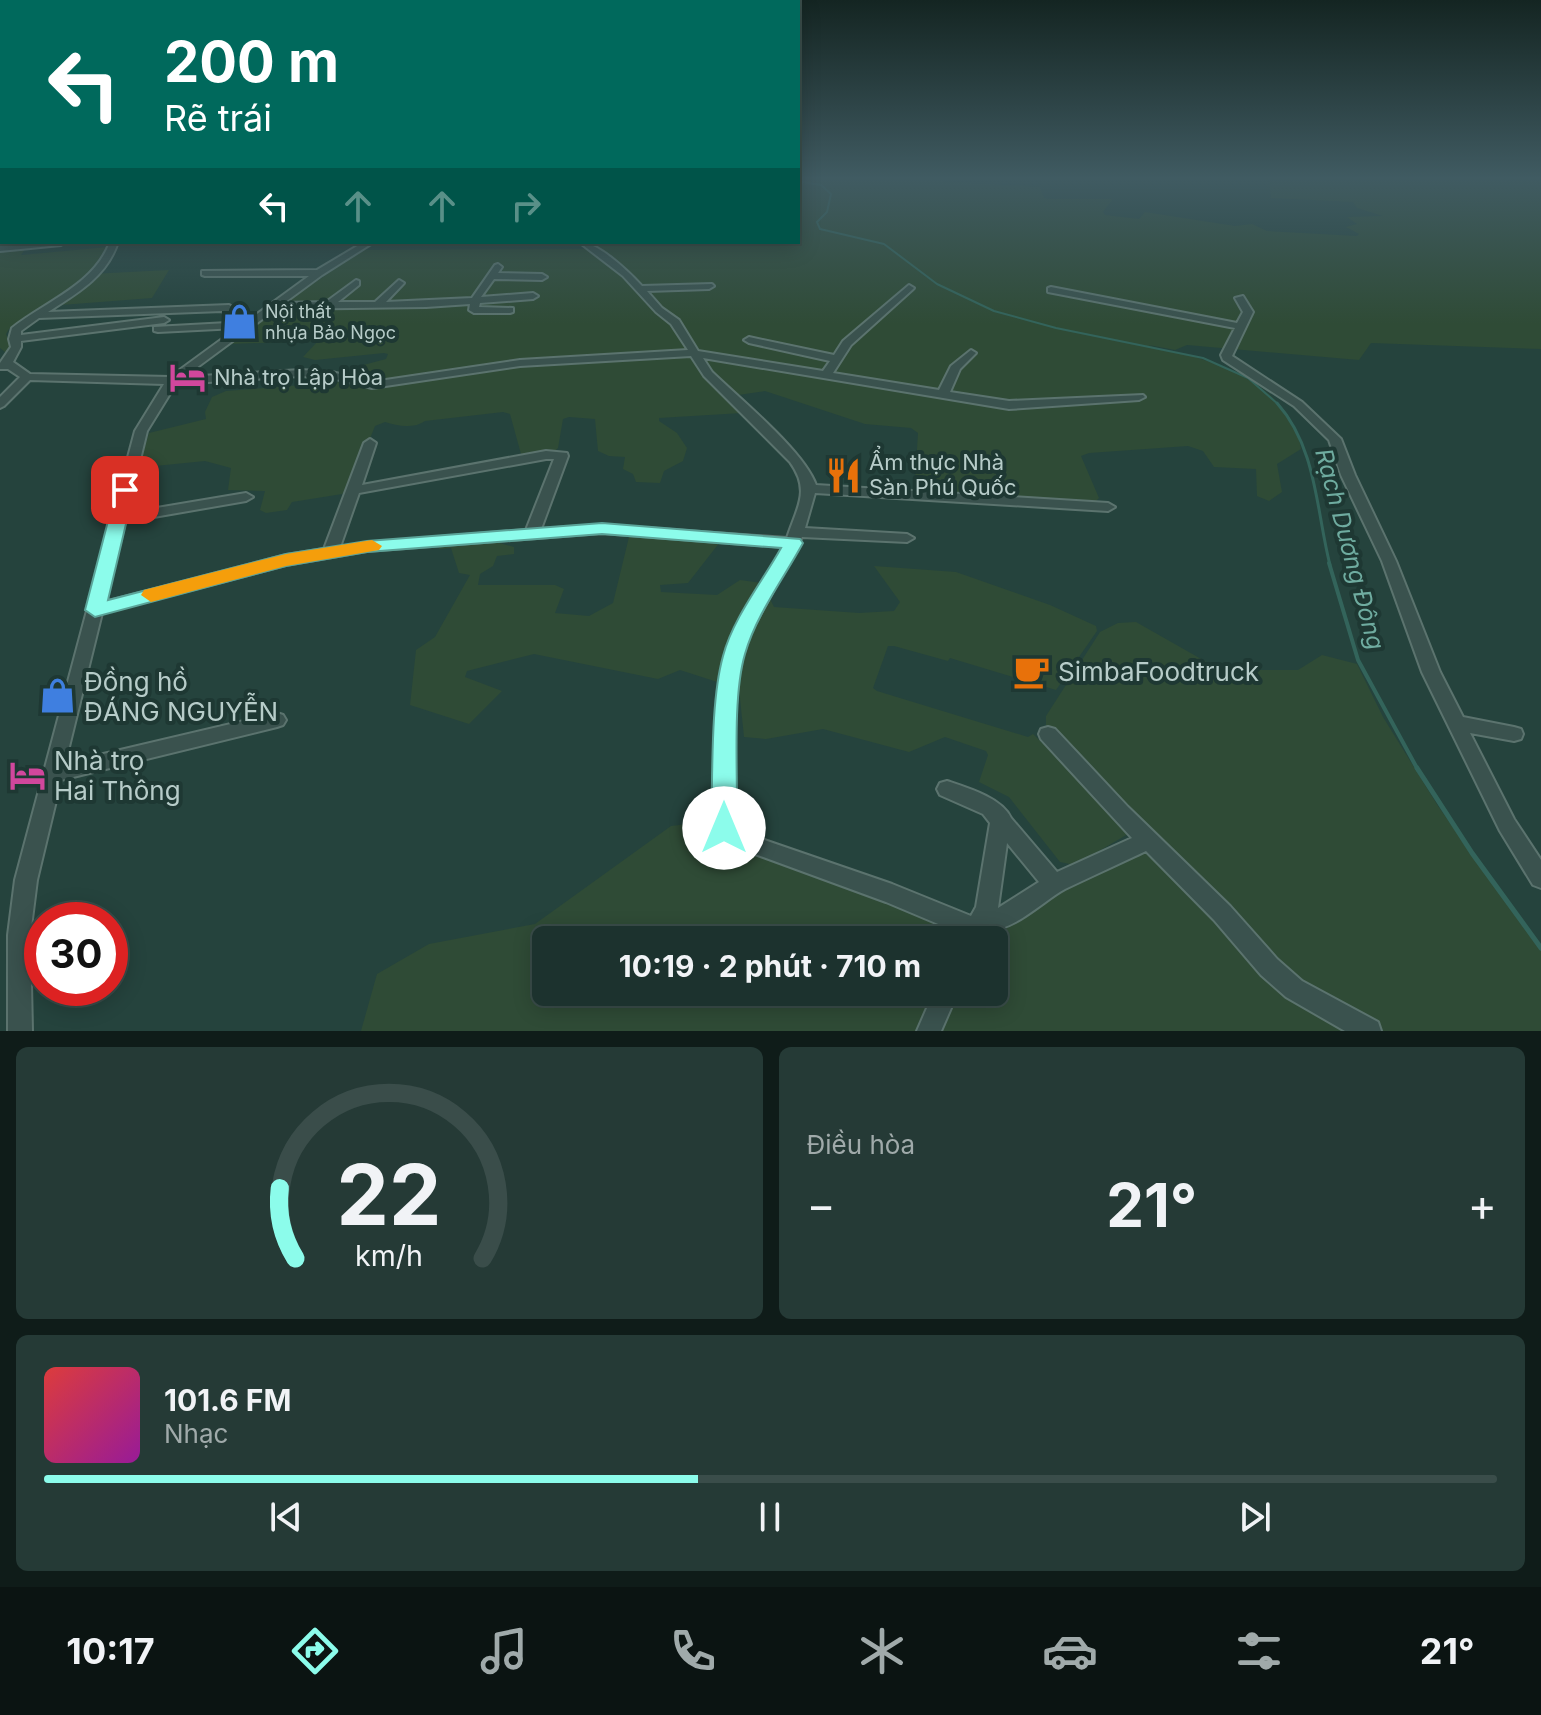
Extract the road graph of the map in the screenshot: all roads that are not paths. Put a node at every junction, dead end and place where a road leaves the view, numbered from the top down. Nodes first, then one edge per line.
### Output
1 (41, 244) edge
2 (113, 244) edge
3 (367, 244) edge
4 (586, 244) edge
5 (0, 248) edge
6 (205, 273) dead end
7 (318, 274) junction
8 (542, 277) dead end
9 (356, 283) dead end
10 (399, 283) dead end
11 (709, 286) dead end
12 (909, 288) dead end
13 (639, 289) junction
14 (1051, 290) dead end
15 (533, 296) dead end
16 (1240, 298) dead end
17 (474, 301) junction
18 (170, 304) dead end
19 (377, 305) junction
20 (327, 306) junction
21 (51, 307) junction
22 (510, 310) dead end
23 (255, 314) junction
24 (37, 315) junction
25 (1239, 326) junction
26 (14, 339) junction
27 (749, 340) dead end
28 (694, 353) junction
29 (971, 353) dead end
30 (837, 359) junction
31 (5, 366) edge
32 (827, 374) junction
33 (27, 377) junction
34 (172, 381) junction
35 (943, 394) junction
36 (1139, 397) dead end
37 (0, 404) edge
38 (370, 443) dead end
39 (810, 489) junction
40 (354, 490) junction
41 (246, 497) dead end
42 (1108, 507) dead end
43 (117, 519) junction
44 (532, 533) junction
45 (796, 538) junction
46 (907, 538) dead end
47 (331, 551) junction
48 (95, 610) junction
49 (277, 720) dead end
50 (1455, 723) junction
51 (1048, 734) dead end
52 (1514, 734) dead end
53 (53, 774) junction
54 (947, 789) dead end
55 (1001, 818) junction
56 (1148, 840) junction
57 (1541, 878) edge
58 (1054, 884) junction
59 (970, 926) edge
60 (978, 926) edge
61 (983, 926) edge
62 (940, 1006) edge
63 (20, 1031) edge
64 (929, 1031) edge
65 (1369, 1031) edge

1 - 5 street
2 - 21 street
3 - 7 street
4 - 13 street
6 - 7 street
7 - 23 street
8 - 17 street
9 - 20 street
10 - 19 street
11 - 13 street
12 - 30 street
13 - 28 street
14 - 25 street
15 - 17 street
16 - 25 street
17 - 19 street
17 - 22 street
18 - 21 street
19 - 20 street
20 - 23 street
21 - 24 street
23 - 24 street
23 - 26 street
23 - 34 street
24 - 26 street
25 - 50 street
26 - 31 street
27 - 30 street
28 - 32 street
28 - 34 street
28 - 39 street
29 - 35 street
30 - 32 street
31 - 33 street
32 - 35 street
33 - 34 street
33 - 37 street
34 - 43 street
35 - 36 street
38 - 40 street
39 - 42 street
39 - 45 street
40 - 44 street
40 - 47 street
41 - 43 street
43 - 48 street
44 - 45 street
44 - 47 street
45 - 46 street
45 - 59 street
47 - 48 street
48 - 53 street
49 - 53 street
50 - 52 street
50 - 57 street
51 - 56 street
53 - 63 street
54 - 55 street
55 - 58 street
55 - 60 street
56 - 58 street
56 - 65 street
58 - 61 street
62 - 64 street

